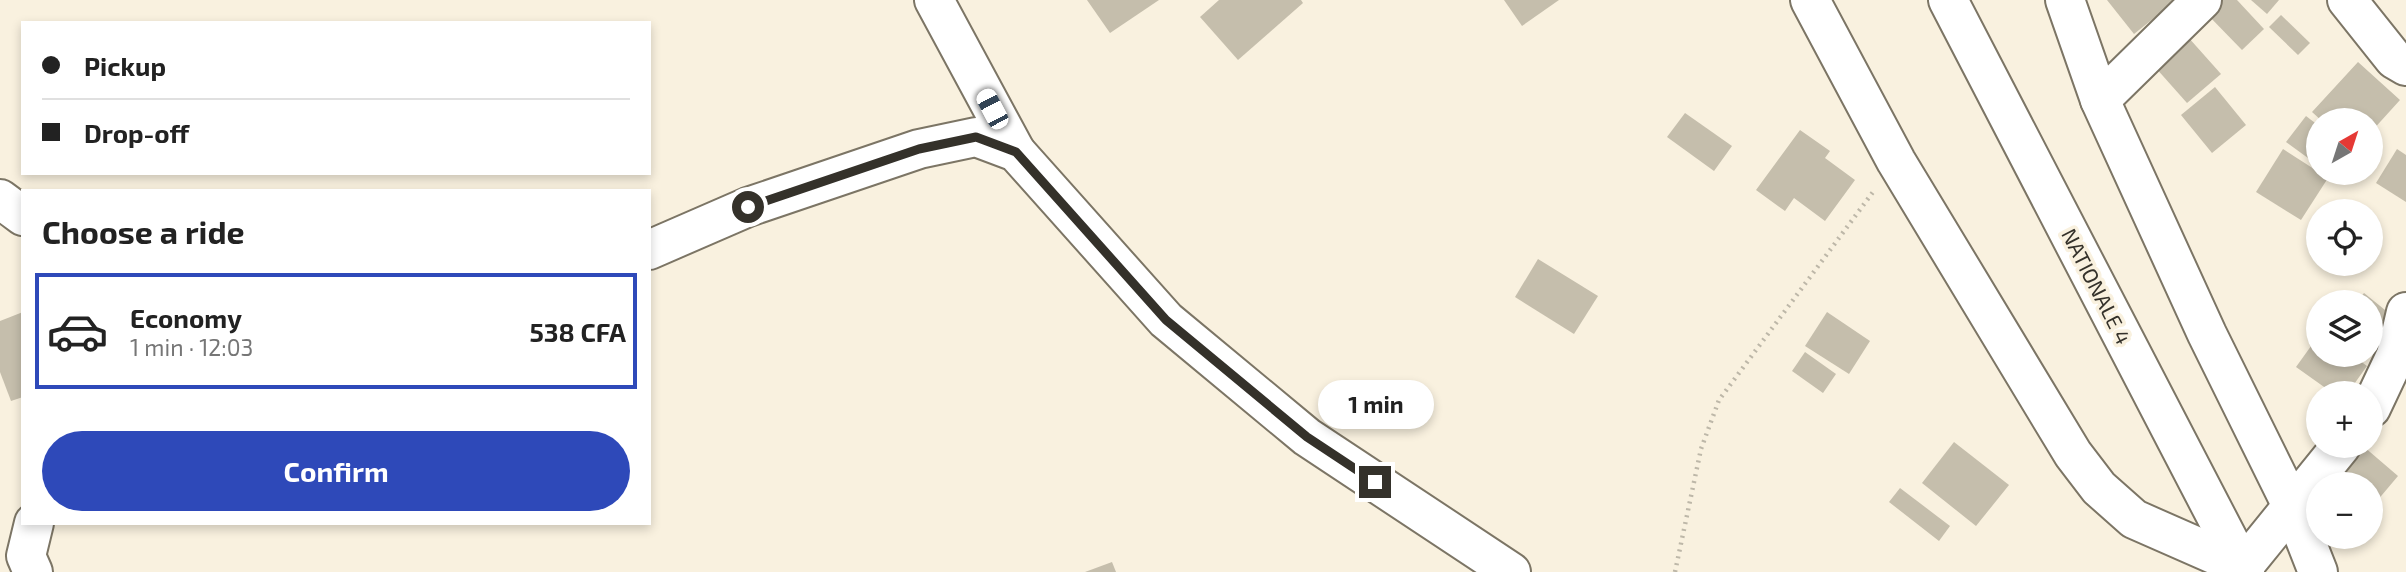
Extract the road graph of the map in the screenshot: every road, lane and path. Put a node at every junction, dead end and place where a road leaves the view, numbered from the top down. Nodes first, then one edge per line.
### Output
1 (934, 0) edge
2 (1810, 0) edge
3 (1948, 0) edge
4 (2065, 0) edge
5 (2202, 0) edge
6 (2347, 0) edge
7 (2406, 66) edge
8 (2100, 100) junction
9 (1016, 152) junction
10 (1896, 161) junction
11 (0, 199) edge
12 (21, 215) edge
13 (651, 249) edge
14 (2406, 312) edge
15 (2383, 383) edge
16 (2331, 458) edge
17 (2292, 506) junction
18 (34, 525) edge
19 (2244, 569) edge
20 (33, 572) edge
21 (1511, 572) edge
22 (1675, 572) edge
23 (2318, 572) edge

1 - 9 main road
2 - 10 main road
3 - 19 main road, NATIONALE 4
4 - 8 main road
5 - 8 main road
6 - 7 main road
8 - 17 main road
9 - 13 main road
9 - 21 main road
10 - 19 main road
10 - 22 path
11 - 12 main road
14 - 15 main road
16 - 17 main road
17 - 19 main road
17 - 23 main road
18 - 20 main road

